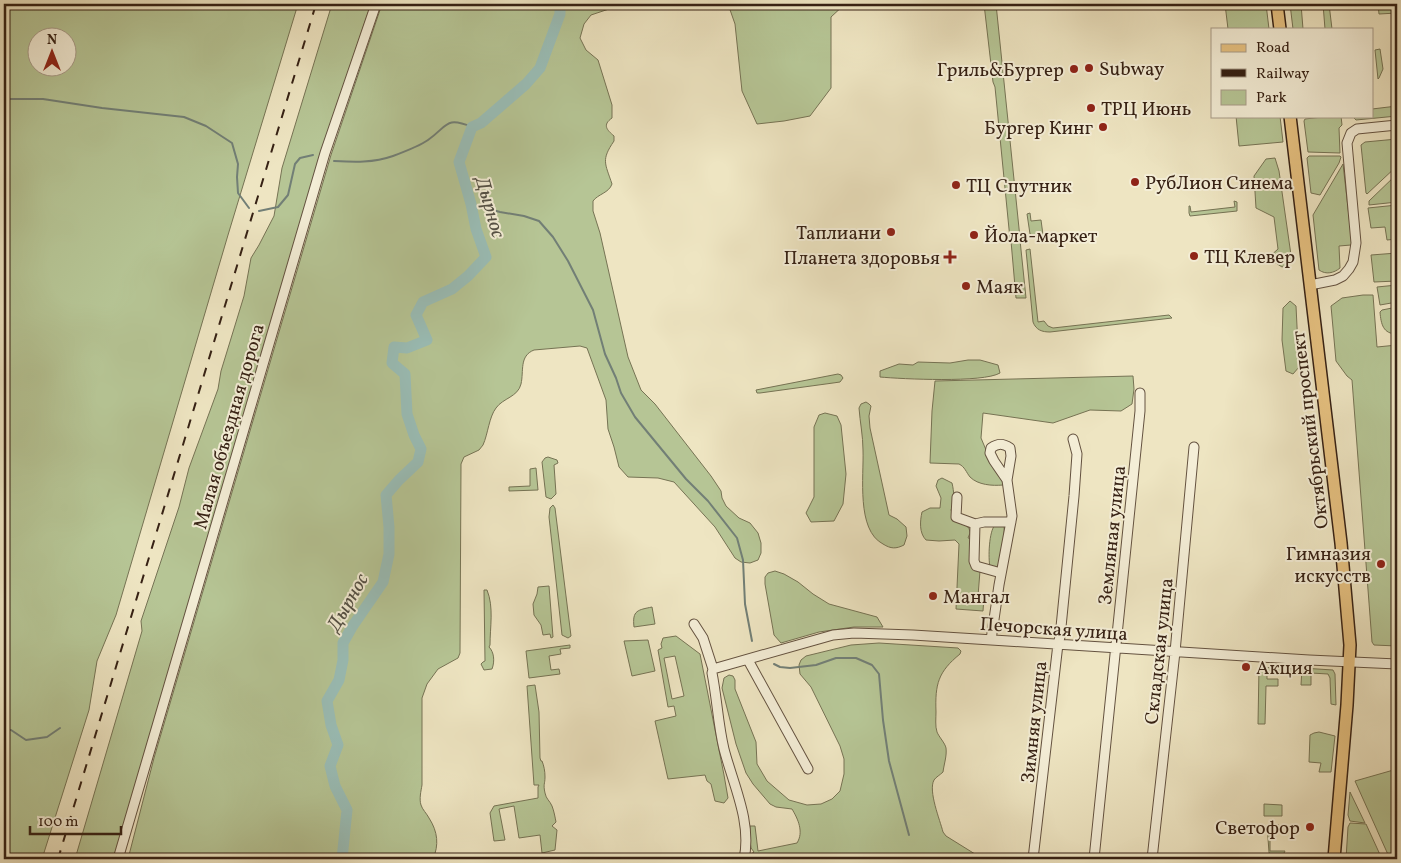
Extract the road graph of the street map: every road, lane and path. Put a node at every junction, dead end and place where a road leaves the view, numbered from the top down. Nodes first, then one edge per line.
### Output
1 (376, 4) edge
2 (1277, 4) edge
3 (1280, 28) edge
4 (1290, 118) edge
5 (1397, 126) edge
6 (1310, 285) junction
7 (1140, 393) dead end
8 (1073, 439) dead end
9 (1194, 447) dead end
10 (1007, 480) dead end
11 (957, 496) dead end
12 (1011, 522) junction
13 (975, 524) junction
14 (1001, 573) junction
15 (694, 624) dead end
16 (991, 640) junction
17 (1058, 644) junction
18 (1116, 648) junction
19 (1175, 652) junction
20 (748, 660) junction
21 (1350, 661) junction
22 (1397, 664) edge
23 (712, 671) junction
24 (808, 769) dead end
25 (118, 859) edge
26 (744, 859) edge
27 (1033, 859) edge
28 (1094, 859) edge
29 (1152, 859) edge
30 (1334, 859) edge

1 - 25 street, Малая объездная дорога
2 - 3 main road
4 - 6 main road, Октябрьский проспект
5 - 6 street
6 - 21 main road, Октябрьский проспект
7 - 18 street, Земляная улица
8 - 17 street, Зимняя улица
9 - 19 street, Складская улица
10 - 12 street
11 - 13 street
12 - 13 street
12 - 14 street
13 - 14 street
14 - 16 street
15 - 23 street
16 - 17 street, Печорская улица
16 - 20 street, Печорская улица
17 - 18 street, Печорская улица
17 - 27 street, Зимняя улица
18 - 19 street, Печорская улица
18 - 28 street, Земляная улица
19 - 21 street, Печорская улица
19 - 29 street, Складская улица
20 - 23 street, Печорская улица
20 - 24 street
21 - 22 street, Печорская улица
21 - 30 main road, Октябрьский проспект
23 - 26 street

